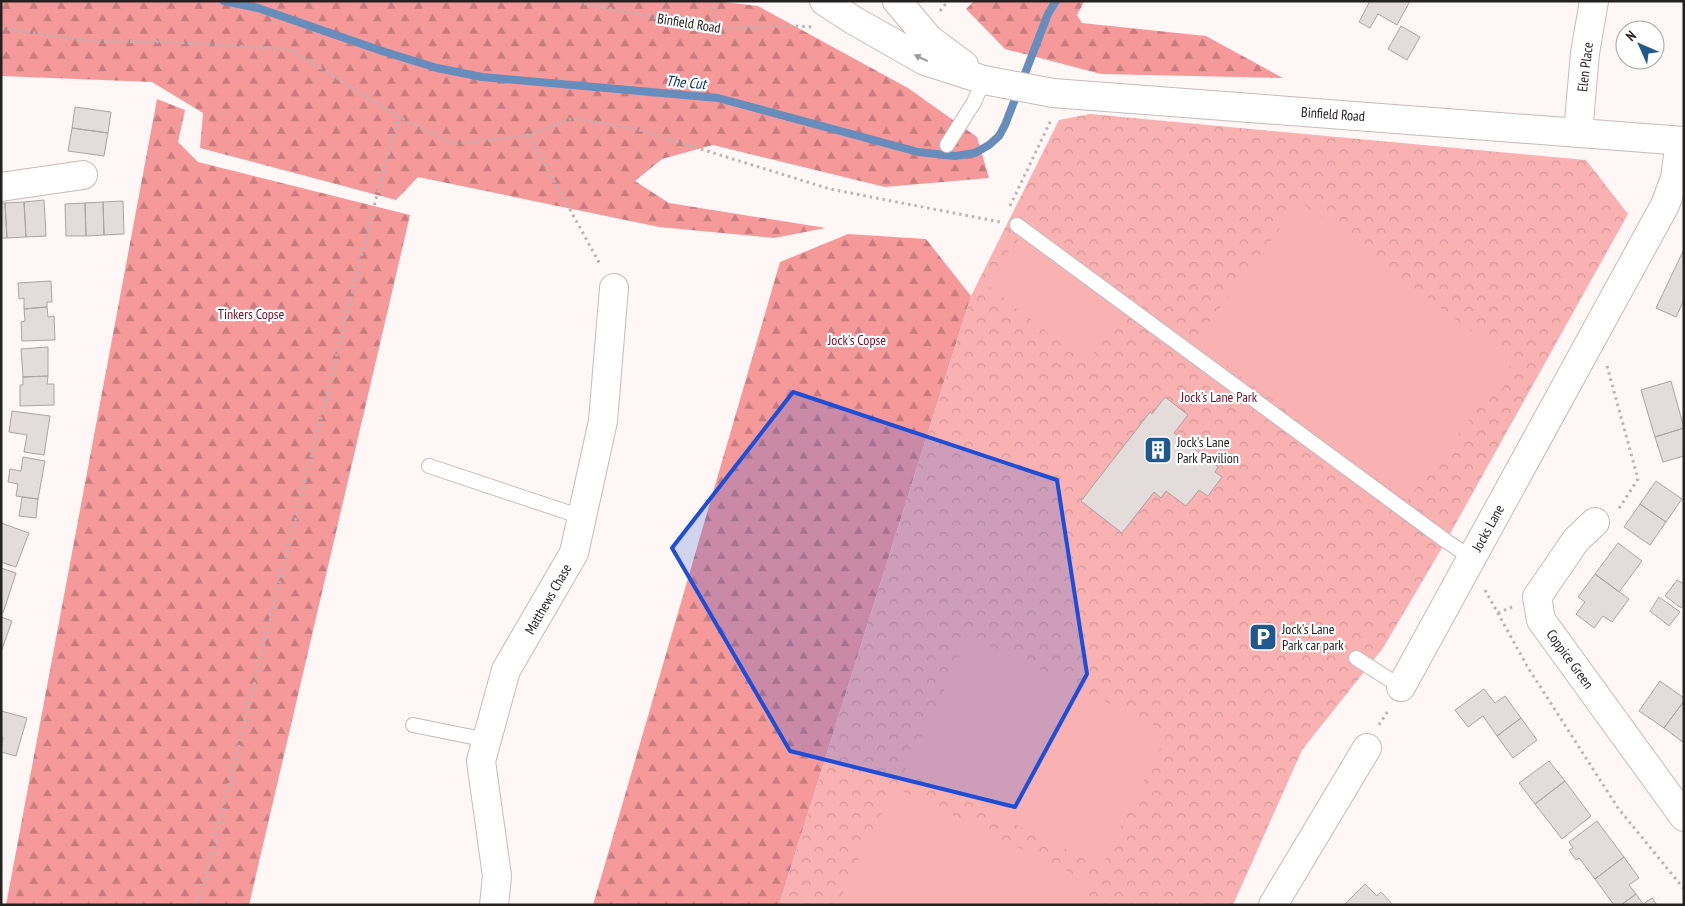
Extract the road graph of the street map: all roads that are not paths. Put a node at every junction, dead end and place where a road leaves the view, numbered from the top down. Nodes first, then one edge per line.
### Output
1 (824, 1) edge
2 (896, 1) edge
3 (1594, 1) edge
4 (984, 80) junction
5 (1578, 133) junction
6 (1682, 141) edge
7 (947, 145) dead end
8 (83, 175) dead end
9 (1, 187) edge
10 (1017, 225) road end
11 (614, 288) road end
12 (429, 466) dead end
13 (582, 518) junction
14 (1595, 522) road end
15 (1469, 564) junction
16 (1356, 658) dead end
17 (1401, 687) joint
18 (413, 725) dead end
19 (487, 740) junction
20 (1367, 748) road end
21 (1684, 817) edge
22 (494, 905) edge
23 (1273, 905) edge

4 -> 1 street, Binfield Road
2 - 4 street, Binfield Road
3 - 5 street, Elen Place
4 - 5 street, Binfield Road
4 - 7 lane
5 - 6 street, Binfield Road
6 - 15 street, Jocks Lane
8 - 9 street
10 - 15 lane
11 - 13 street, Matthews Chase
12 - 13 lane
13 - 19 street, Matthews Chase
14 - 21 street, Coppice Green
15 - 17 street, Jocks Lane
16 - 17 lane
18 - 19 lane
19 - 22 street, Matthews Chase
20 - 23 street

